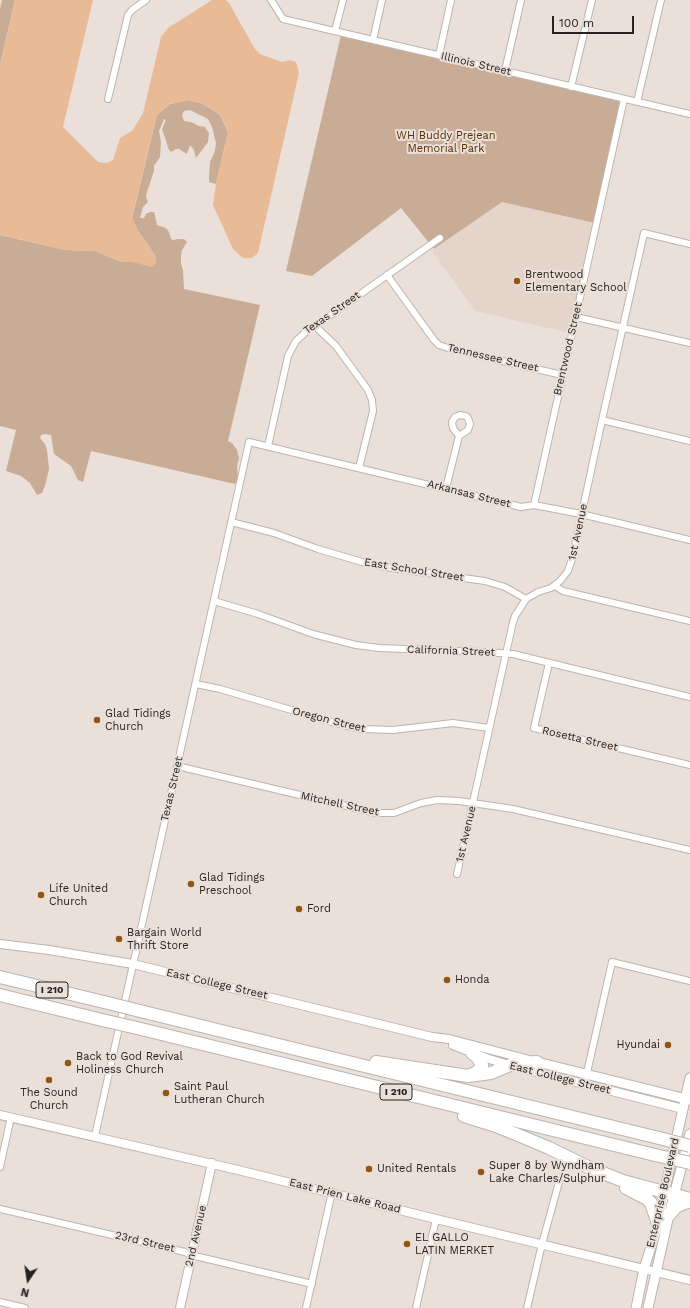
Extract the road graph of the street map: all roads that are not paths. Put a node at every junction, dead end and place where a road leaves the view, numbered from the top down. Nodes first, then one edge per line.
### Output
1 (146, 0) edge
2 (271, 0) edge
3 (343, 0) edge
4 (382, 0) edge
5 (451, 0) edge
6 (521, 0) edge
7 (592, 0) edge
8 (661, 0) edge
9 (336, 31) junction
10 (373, 40) junction
11 (439, 55) junction
12 (505, 71) junction
13 (571, 87) junction
14 (108, 99) dead end
15 (624, 100) junction
16 (638, 102) junction
17 (690, 114) edge
18 (440, 238) dead end
19 (690, 244) edge
20 (387, 275) junction
21 (576, 317) junction
22 (315, 326) junction
23 (622, 327) junction
24 (690, 343) edge
25 (562, 375) junction
26 (602, 420) junction
27 (459, 436) dead end
28 (690, 441) edge
29 (249, 442) joint
30 (268, 446) junction
31 (359, 468) junction
32 (446, 488) junction
33 (534, 505) junction
34 (582, 514) junction
35 (231, 522) junction
36 (690, 540) edge
37 (555, 586) junction
38 (526, 598) junction
39 (214, 601) junction
40 (690, 621) edge
41 (506, 653) junction
42 (549, 663) junction
43 (196, 684) junction
44 (690, 697) edge
45 (490, 728) junction
46 (690, 765) edge
47 (177, 766) junction
48 (473, 802) junction
49 (690, 850) edge
50 (457, 874) dead end
51 (0, 944) edge
52 (133, 964) junction
53 (0, 977) edge
54 (690, 981) edge
55 (0, 995) edge
56 (432, 1037) junction
57 (258, 1040) junction
58 (472, 1052) junction
59 (537, 1062) junction
60 (509, 1065) junction
61 (586, 1074) junction
62 (468, 1076) junction
63 (690, 1078) edge
64 (584, 1084) junction
65 (393, 1091) junction
66 (688, 1100) edge
67 (687, 1110) edge
68 (0, 1115) edge
69 (11, 1118) junction
70 (690, 1134) edge
71 (95, 1136) junction
72 (690, 1146) edge
73 (212, 1163) junction
74 (690, 1163) edge
75 (0, 1167) edge
76 (588, 1167) junction
77 (559, 1182) dead end
78 (332, 1192) junction
79 (669, 1194) junction
80 (690, 1199) edge
81 (690, 1202) edge
82 (0, 1209) edge
83 (669, 1215) junction
84 (436, 1219) junction
85 (658, 1224) junction
86 (542, 1244) junction
87 (191, 1255) junction
88 (644, 1269) junction
89 (656, 1272) junction
90 (690, 1280) edge
91 (312, 1284) junction
92 (0, 1302) edge
93 (25, 1308) edge
94 (180, 1308) edge
95 (306, 1308) edge
96 (416, 1308) edge
97 (527, 1308) edge
98 (636, 1308) edge
99 (648, 1308) edge

1 - 14 street
2 - 9 street, Illinois Street
3 - 9 street
4 - 10 street
5 - 11 street
6 - 12 street
7 - 13 street
8 - 16 street
9 - 10 street, Illinois Street
10 - 11 street, Illinois Street
11 - 12 street, Illinois Street
12 - 13 street, Illinois Street
13 - 15 street, Illinois Street
15 - 16 street, Illinois Street
15 - 21 street, Brentwood Street
16 - 17 street, Illinois Street
18 - 20 street, Texas Street
19 - 23 street, 1st Avenue
20 - 22 street, Texas Street
20 - 25 street, Tennessee Street
21 - 23 street
21 - 25 street, Brentwood Street
22 - 30 street, Texas Street
22 - 31 street
23 - 24 street
23 - 26 street, 1st Avenue
25 - 33 street, Brentwood Street
26 - 28 street
26 - 34 street, 1st Avenue
27 - 32 street
29 - 30 street, Arkansas Street
29 - 35 street, Texas Street
30 - 31 street, Arkansas Street
31 - 32 street, Arkansas Street
32 - 33 street, Arkansas Street
33 - 34 street, Arkansas Street
34 - 36 street, Arkansas Street
34 - 37 street, 1st Avenue
35 - 38 street, East School Street
35 - 39 street, Texas Street
37 - 38 street, 1st Avenue
37 - 40 street
38 - 41 street, 1st Avenue
39 - 41 street, California Street
39 - 43 street, Texas Street
41 - 42 street, California Street
41 - 45 street, 1st Avenue
42 - 44 street, California Street
42 - 46 street, Rosetta Street
43 - 45 street, Oregon Street
43 - 47 street, Texas Street
45 - 48 street, 1st Avenue
47 - 48 street, Mitchell Street
47 - 52 street, Texas Street
48 - 49 street, Mitchell Street
48 - 50 street, 1st Avenue
51 - 52 street, East College Street
52 - 56 street, East College Street
52 - 71 street, Texas Street
53 - 57 highway, I 210, bridge
54 - 61 street
55 - 65 highway, I 210, bridge
56 - 58 street, East College Street
56 - 59 street, East College Street
57 - 62 highway
57 - 72 highway, I 210, bridge
58 - 60 street, East College Street
58 - 62 highway
59 - 60 highway
59 - 61 main road, East College Street
60 - 62 highway
60 - 64 street, East College Street
61 - 64 street
61 - 66 main road, East College Street
63 - 66 main road, Enterprise Boulevard
64 - 67 street, East College Street
65 - 74 highway, I 210, bridge
65 - 76 highway
66 - 67 main road, Enterprise Boulevard
67 - 79 main road, Enterprise Boulevard
68 - 69 street, East Prien Lake Road
69 - 71 street, East Prien Lake Road
69 - 75 street
70 - 79 main road, Enterprise Boulevard
71 - 73 street, East Prien Lake Road
73 - 78 street, East Prien Lake Road
73 - 87 street, 2nd Avenue
76 - 79 highway
76 - 85 highway
77 - 86 street
78 - 84 street, East Prien Lake Road
78 - 91 street
79 - 80 highway
79 - 83 main road, Enterprise Boulevard
79 - 85 main road, Enterprise Boulevard
81 - 83 highway
82 - 87 street, 23rd Street
83 - 89 main road, Enterprise Boulevard
84 - 86 street, East Prien Lake Road
84 - 96 street
85 - 88 main road, Enterprise Boulevard
86 - 88 street, East Prien Lake Road
86 - 97 street
87 - 91 street, 23rd Street
87 - 94 street, 2nd Avenue
88 - 89 street, East Prien Lake Road
88 - 98 main road, Enterprise Boulevard
89 - 90 street, East Prien Lake Road
89 - 99 main road, Enterprise Boulevard
91 - 95 street
92 - 93 street

